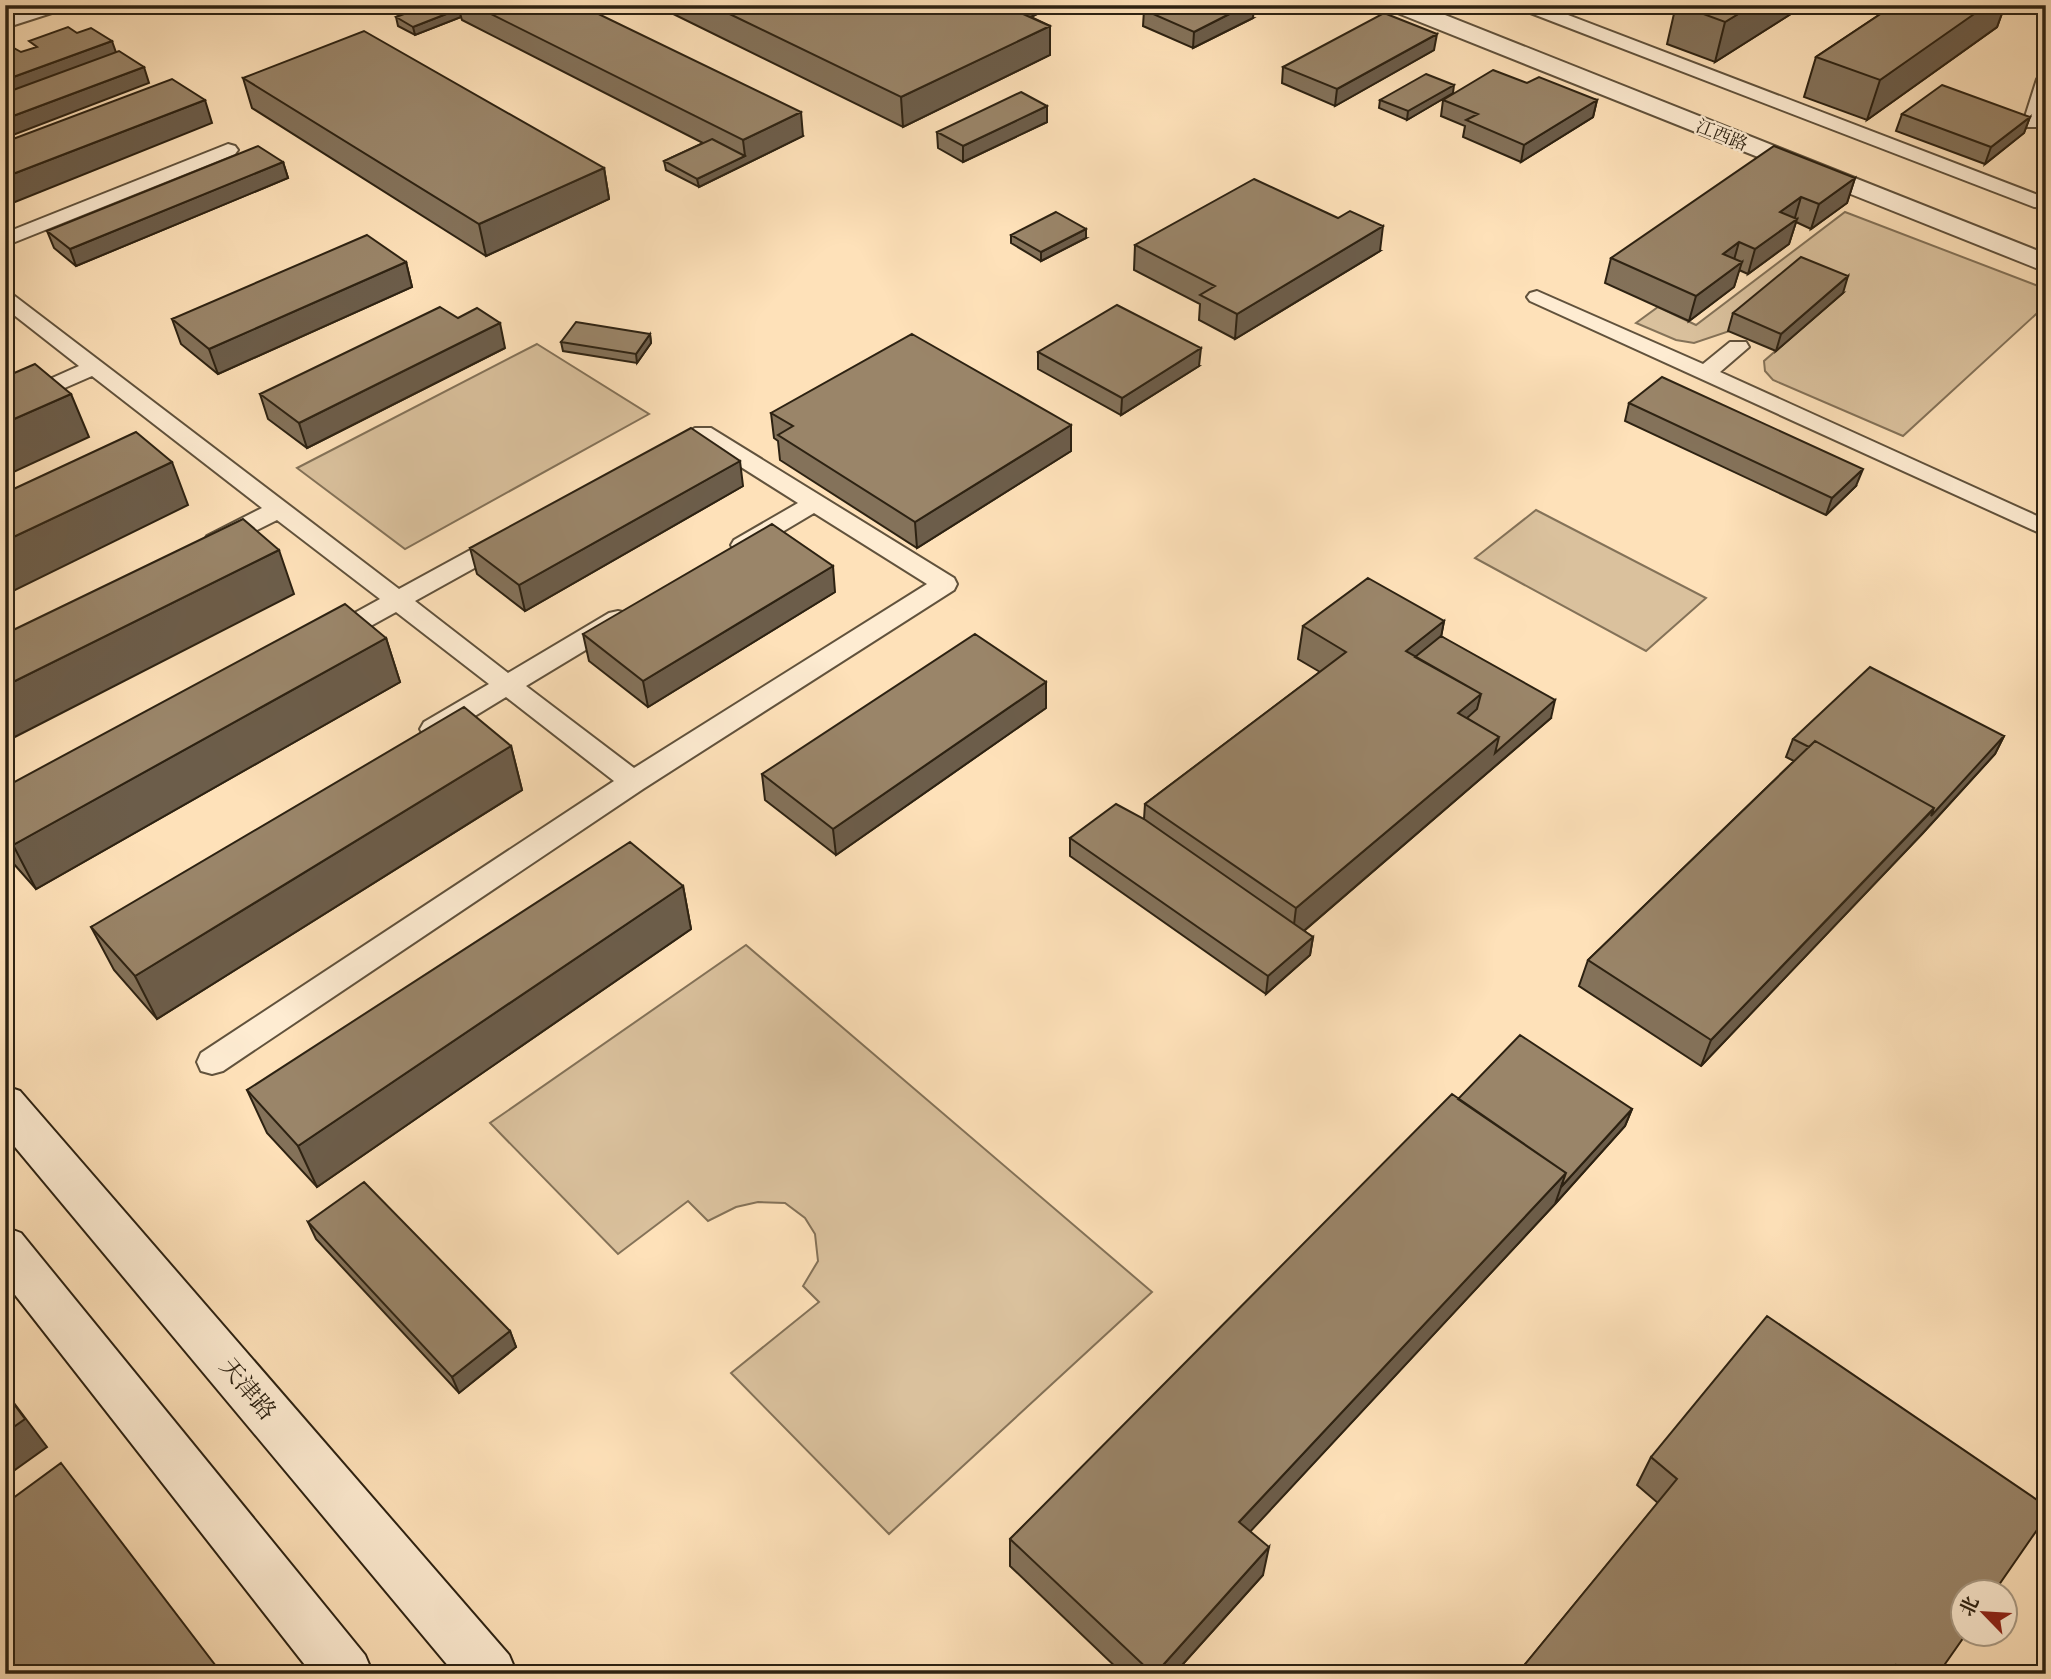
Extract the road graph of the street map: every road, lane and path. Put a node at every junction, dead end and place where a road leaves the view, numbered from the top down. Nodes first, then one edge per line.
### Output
1 (52, 5) edge
2 (1398, 5) edge
3 (1526, 5) edge
4 (5, 21) edge
5 (2046, 79) edge
6 (2032, 123) dead end
7 (228, 150) dead end
8 (2041, 203) dead end
9 (5, 240) edge
10 (2046, 264) edge
11 (1537, 297) dead end
12 (7, 302) edge
13 (1738, 347) dead end
14 (94, 367) junction
15 (1706, 373) junction
16 (5, 407) edge
17 (183, 436) junction
18 (160, 447) dead end
19 (642, 467) edge
20 (816, 502) junction
21 (279, 509) junction
22 (2046, 529) edge
23 (520, 534) edge
24 (192, 553) edge
25 (721, 558) edge
26 (397, 600) junction
27 (638, 608) edge
28 (312, 648) edge
29 (507, 685) junction
30 (414, 741) edge
31 (632, 782) junction
32 (212, 1062) dead end
33 (5, 1104) edge
34 (5, 1247) edge
35 (346, 1674) edge
36 (490, 1674) edge

1 - 4 main road
2 - 10 main road, 江西路
3 - 8 lane
5 - 6 lane
7 - 9 lane
11 - 15 lane
12 - 14 lane
13 - 15 lane
14 - 16 lane
14 - 17 lane
15 - 22 lane
17 - 18 lane
17 - 21 lane
19 - 20 lane
20 - 25 lane
20 - 31 lane
21 - 24 lane
21 - 26 lane
23 - 26 lane
26 - 28 lane
26 - 29 lane
27 - 29 lane
29 - 30 lane
29 - 31 lane
31 - 32 lane
33 - 36 main road, 天津路
34 - 35 main road

